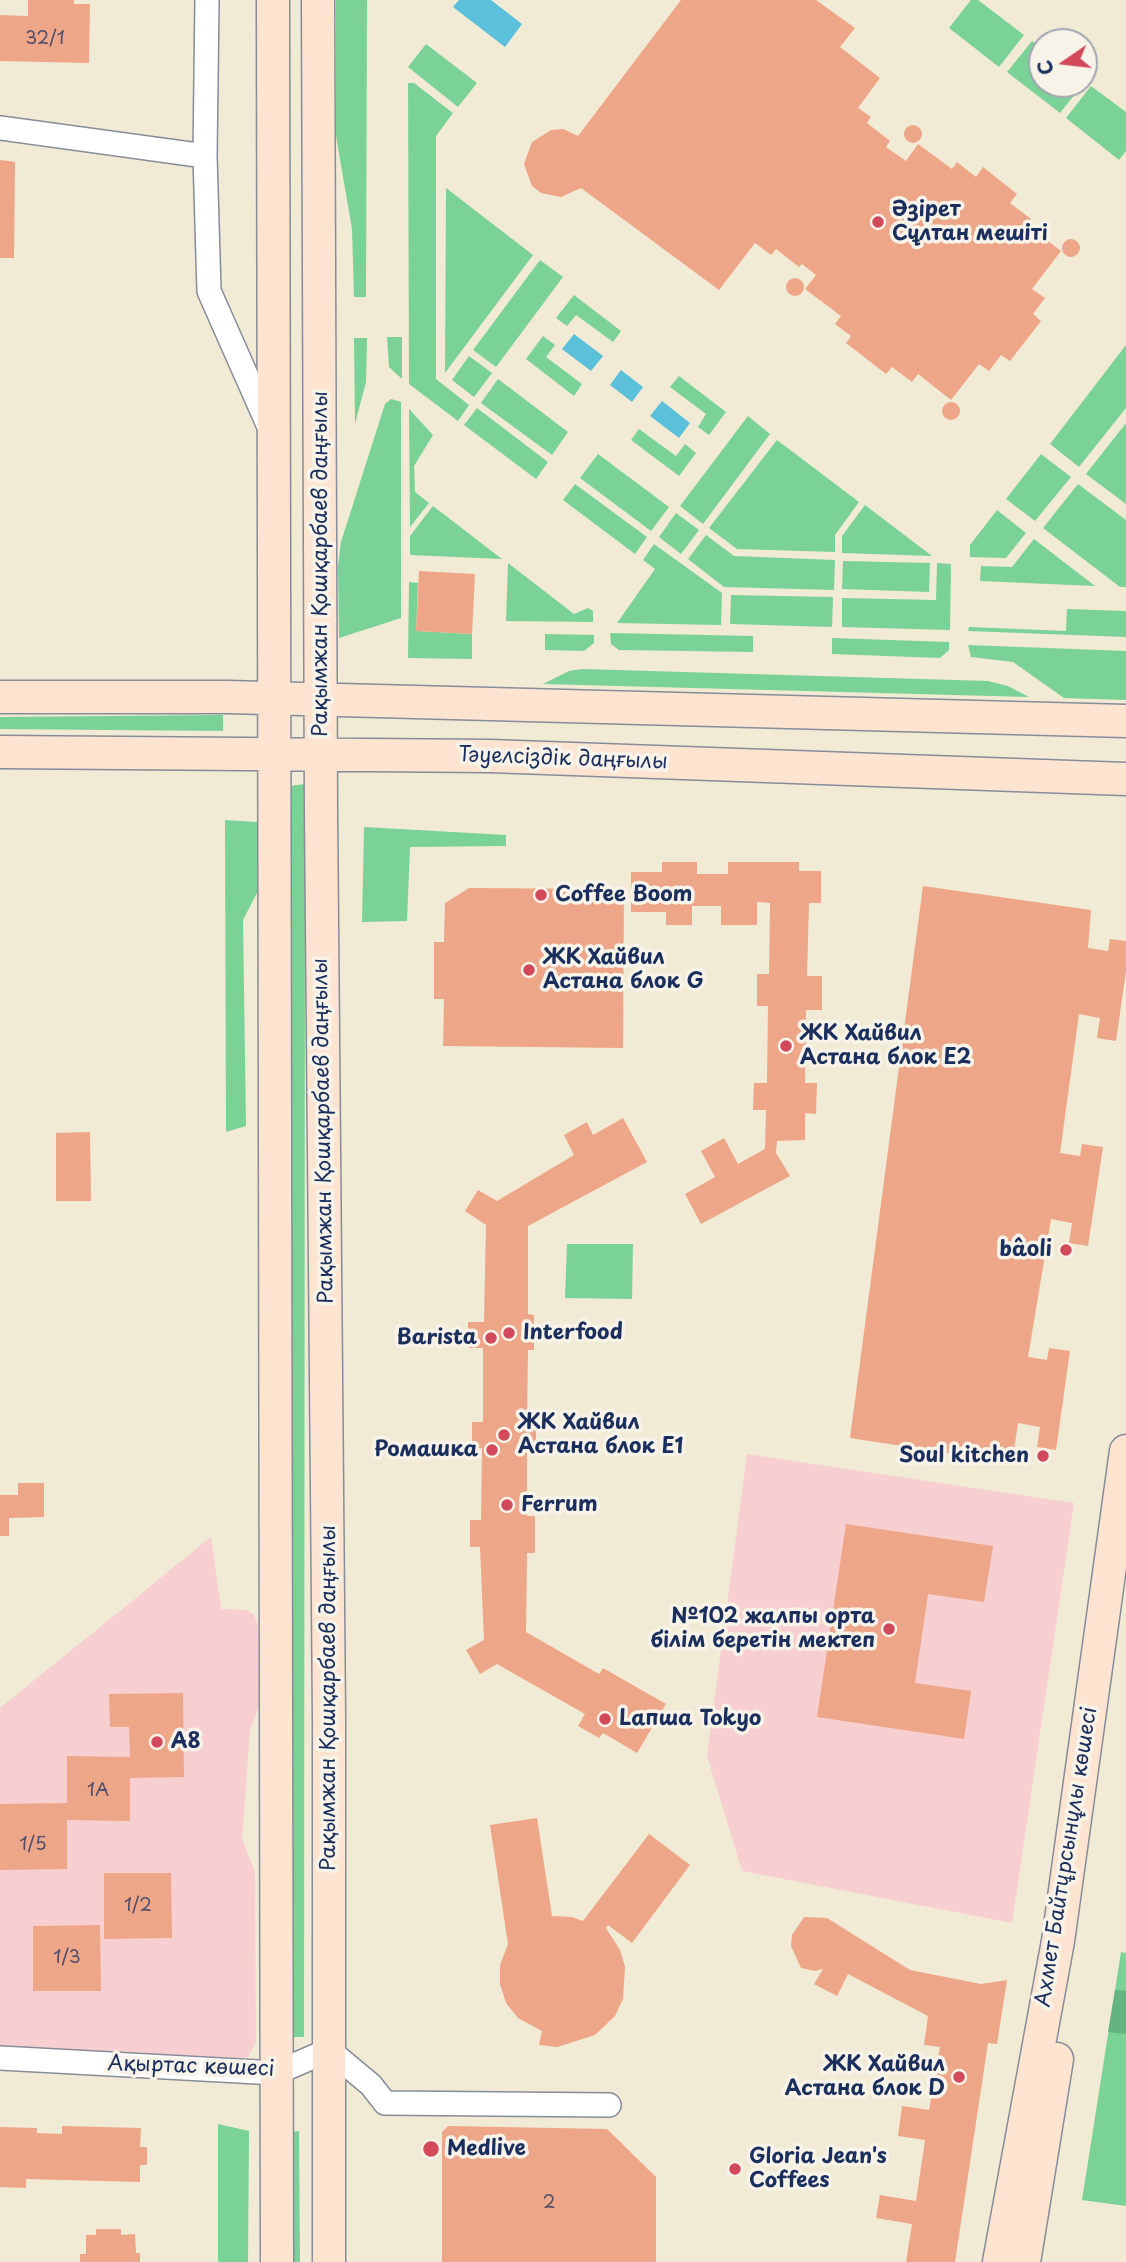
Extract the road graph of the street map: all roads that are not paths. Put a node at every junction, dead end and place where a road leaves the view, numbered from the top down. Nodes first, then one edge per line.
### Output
1 (207, 0) edge
2 (273, 0) edge
3 (318, 0) edge
4 (0, 128) edge
5 (205, 156) junction
6 (273, 438) junction
7 (0, 697) edge
8 (273, 698) junction
9 (321, 699) junction
10 (1126, 721) edge
11 (0, 752) edge
12 (274, 754) junction
13 (321, 754) junction
14 (1126, 779) edge
15 (1126, 1451) edge
16 (1126, 1605) edge
17 (329, 2050) junction
18 (0, 2058) edge
19 (276, 2073) junction
20 (609, 2105) dead end
21 (277, 2262) edge
22 (329, 2262) edge
23 (999, 2262) edge
24 (1024, 2262) edge

1 - 5 street
2 - 6 main road
3 - 9 main road, Рақымжан Қошқарбаев даңғылы
4 - 5 street
5 - 6 street
6 - 8 main road
7 - 8 main road
8 - 9 main road
8 - 12 main road
9 - 10 main road
9 - 13 main road, Рақымжан Қошқарбаев даңғылы
11 - 12 main road, Тәуелсіздік даңғылы
12 - 13 main road, Тәуелсіздік даңғылы
12 - 19 main road
13 - 14 main road, Тәуелсіздік даңғылы
13 - 17 main road, Рақымжан Қошқарбаев даңғылы
15 - 23 main road, Ахмет Байтұрсынұлы көшесі
16 - 24 main road, Ахмет Байтұрсынұлы көшесі
17 - 19 street, Ақыртас көшесі
17 - 20 street
17 - 22 main road, Рақымжан Қошқарбаев даңғылы
18 - 19 street, Ақыртас көшесі
19 - 21 main road

